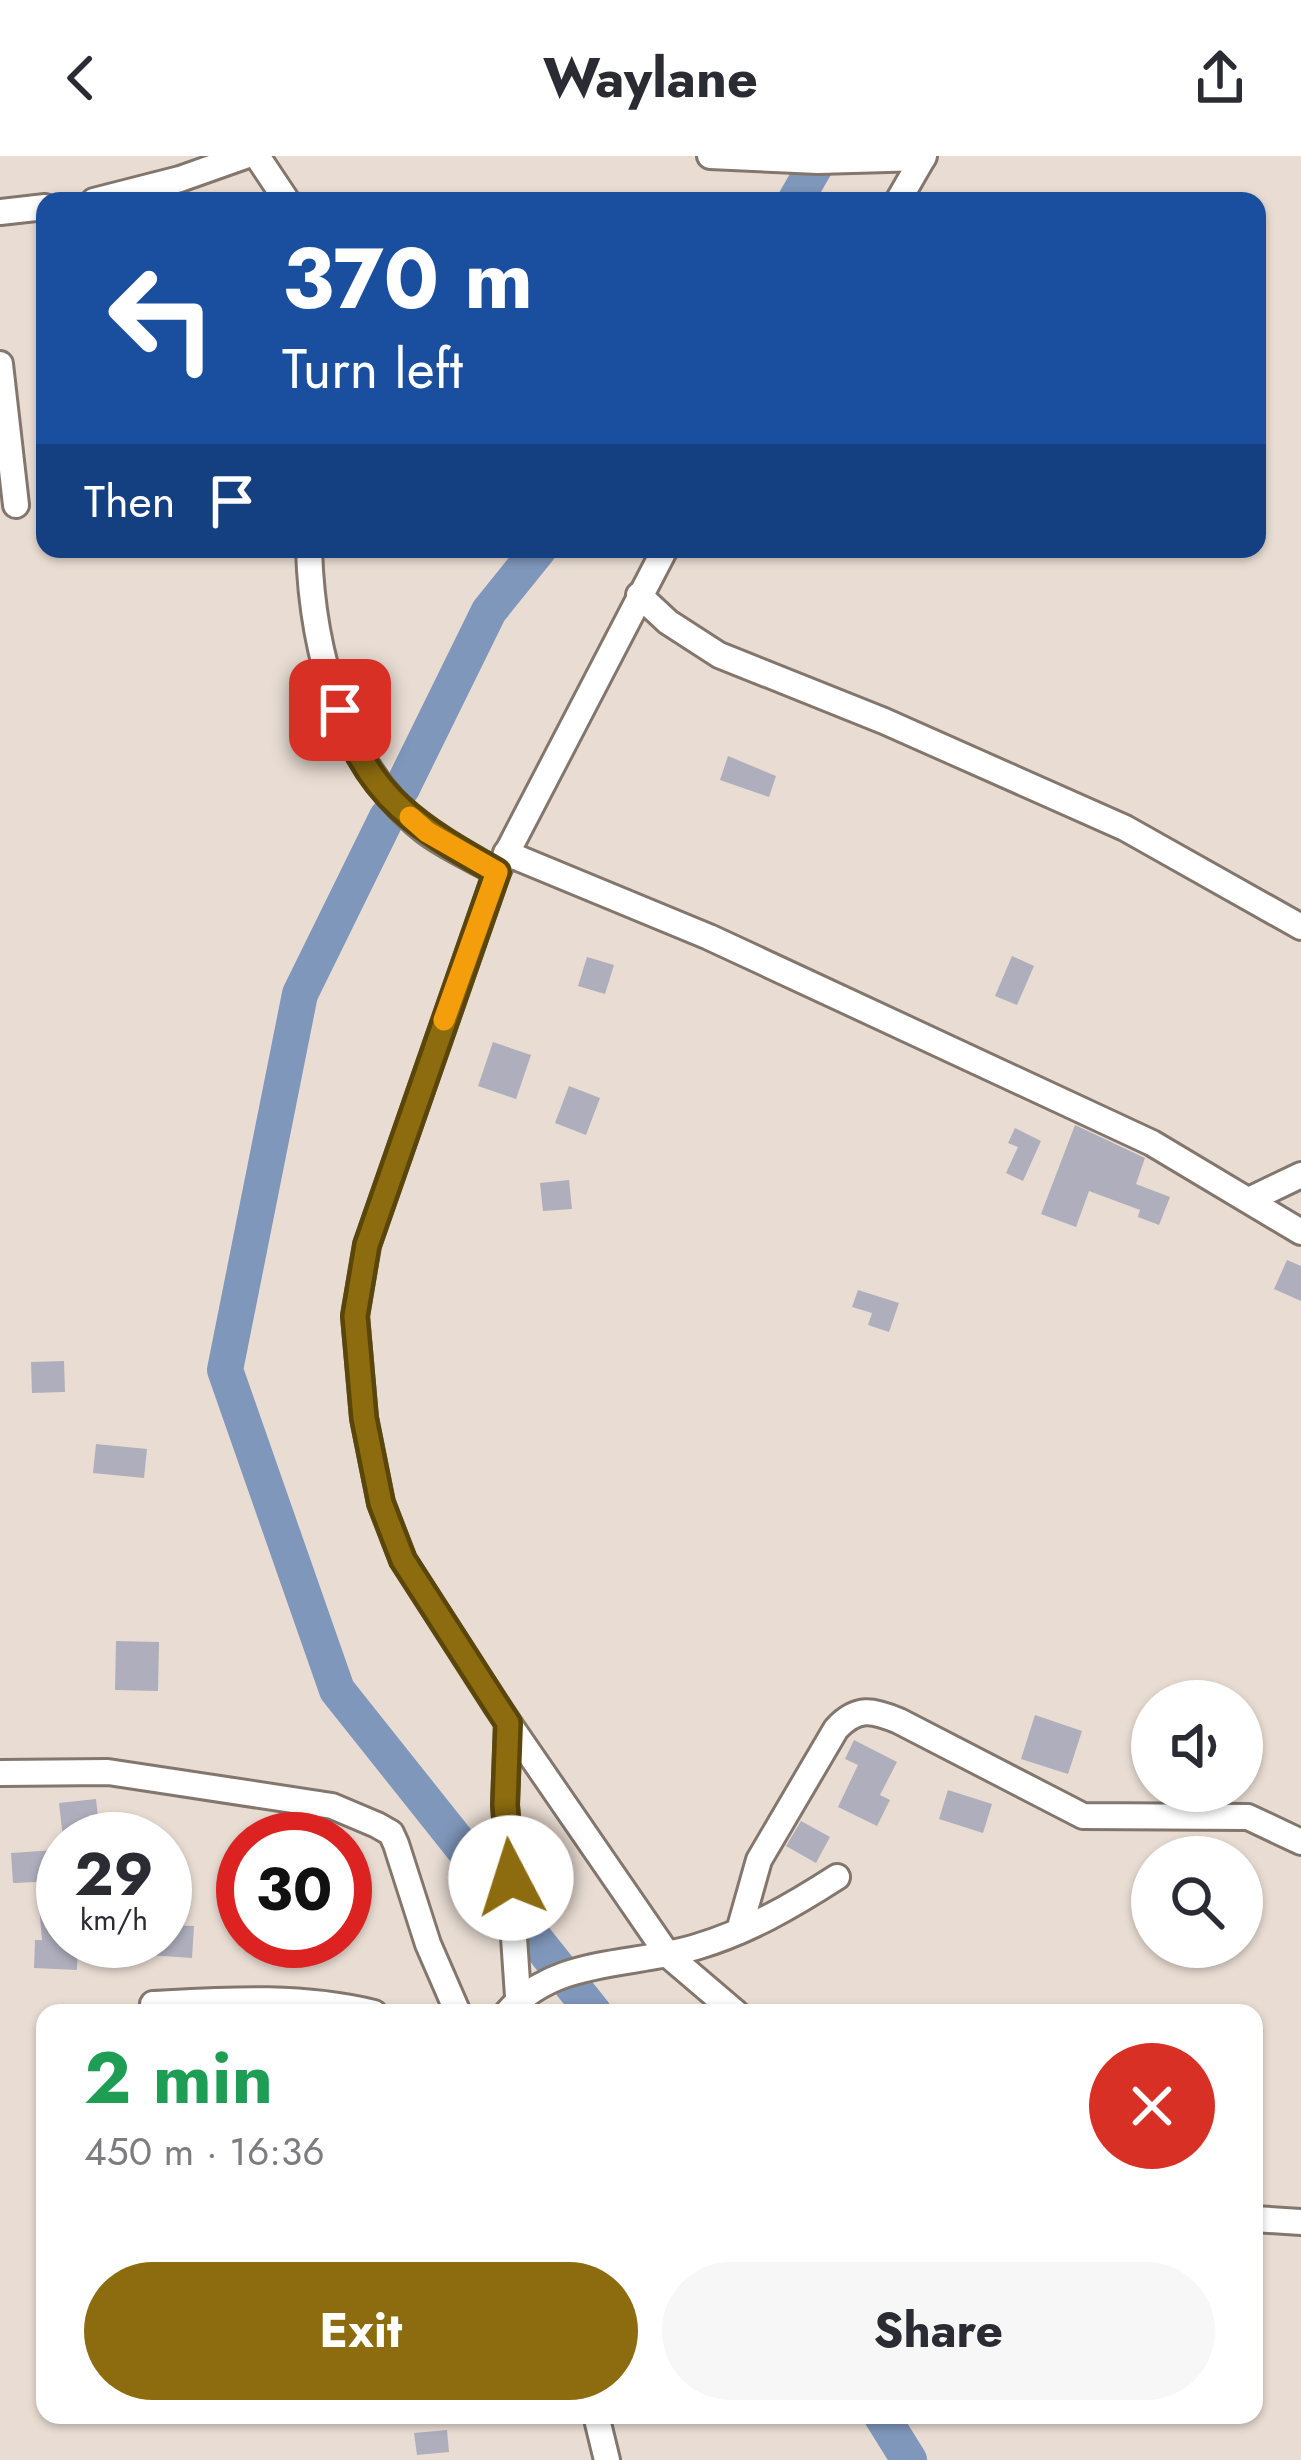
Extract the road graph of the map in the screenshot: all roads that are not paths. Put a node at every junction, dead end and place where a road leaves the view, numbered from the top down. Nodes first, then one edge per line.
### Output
1 (245, 156) edge
2 (257, 156) edge
3 (710, 156) edge
4 (924, 157) edge
5 (129, 192) edge
6 (281, 192) edge
7 (903, 192) edge
8 (36, 208) edge
9 (0, 212) edge
10 (0, 364) edge
11 (16, 505) dead end
12 (310, 558) edge
13 (660, 558) edge
14 (639, 595) junction
15 (501, 862) junction
16 (1301, 926) edge
17 (1301, 1175) edge
18 (1251, 1199) junction
19 (1301, 1232) edge
20 (508, 1723) junction
21 (0, 1773) edge
22 (1301, 1842) edge
23 (837, 1877) dead end
24 (740, 1931) junction
25 (668, 1955) junction
26 (153, 2004) dead end
27 (324, 2004) edge
28 (454, 2004) edge
29 (515, 2004) edge
30 (520, 2004) edge
31 (725, 2004) edge
32 (1263, 2220) edge
33 (1301, 2222) edge
34 (598, 2424) edge
35 (607, 2460) edge

1 - 5 street
2 - 6 street
3 - 4 street
4 - 7 street
8 - 9 street
10 - 11 street
12 - 15 street
13 - 14 street
14 - 15 street
14 - 16 street
15 - 18 street
15 - 20 street
17 - 18 street
18 - 19 street
20 - 25 street
20 - 29 street
21 - 28 street
22 - 24 street
23 - 24 street
24 - 25 street
25 - 30 street
25 - 31 street
26 - 27 street
32 - 33 street
34 - 35 street

